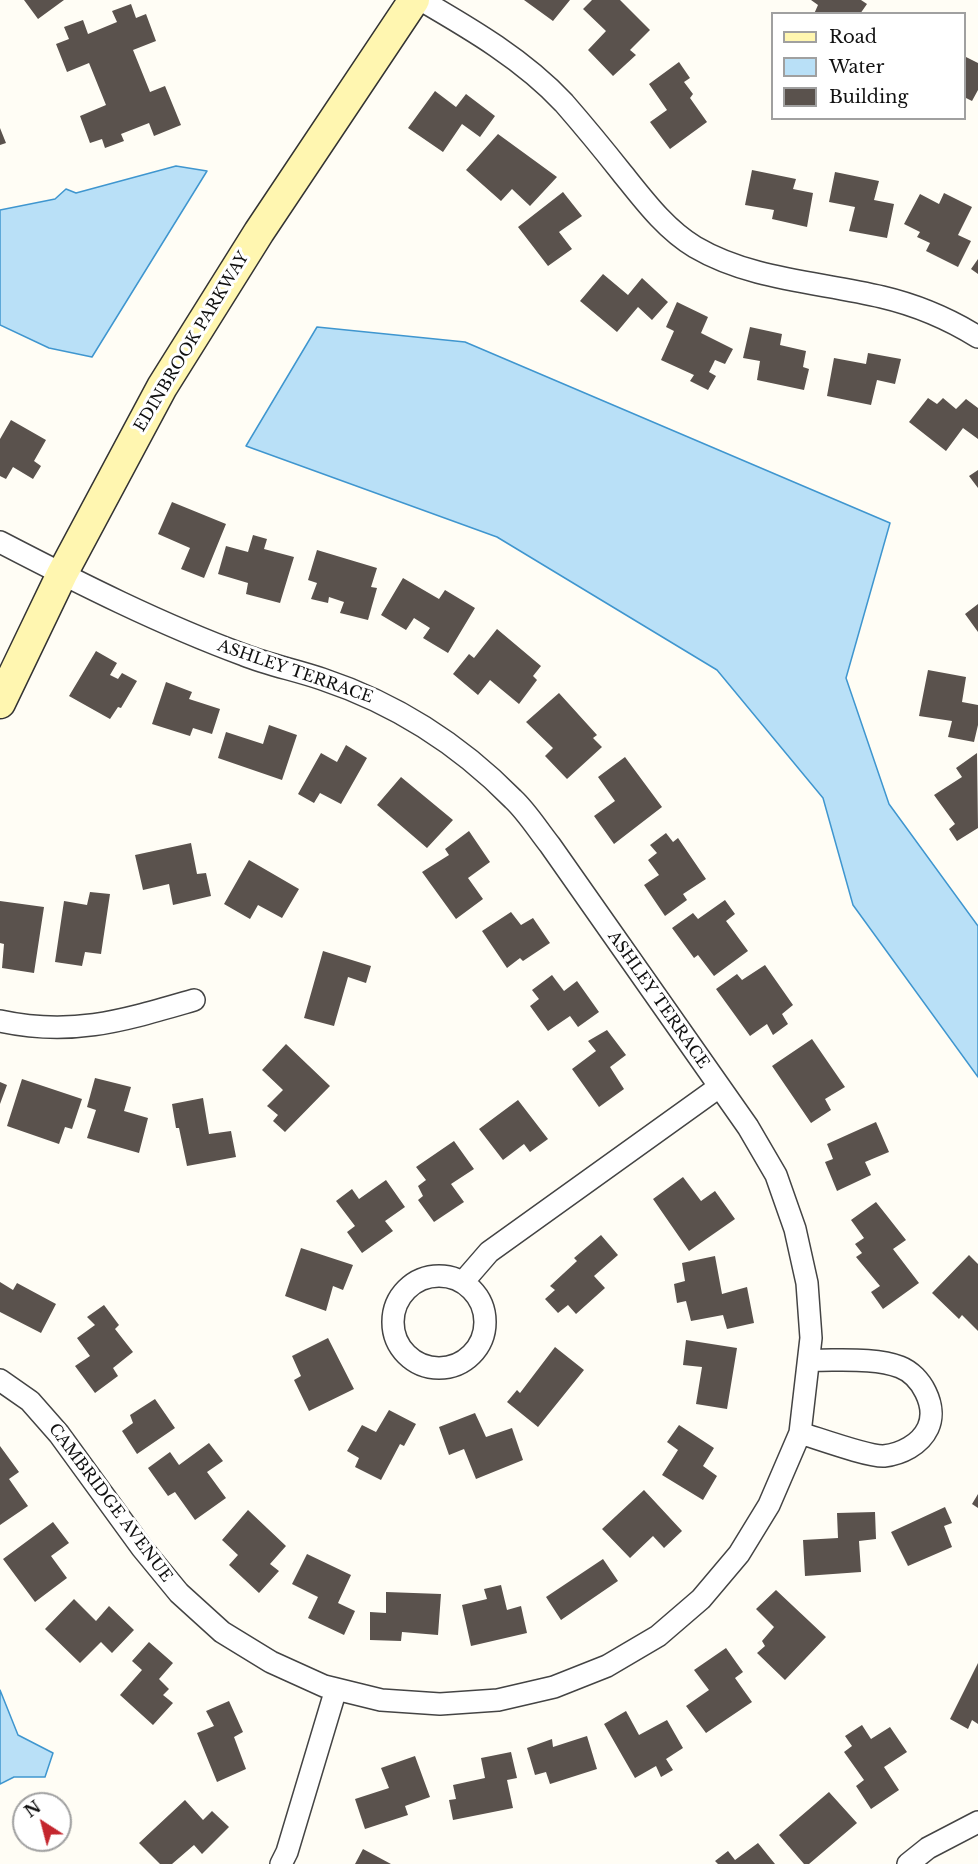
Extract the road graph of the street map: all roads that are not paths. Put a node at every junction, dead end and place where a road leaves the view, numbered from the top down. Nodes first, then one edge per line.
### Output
1 (414, 0) edge
2 (421, 0) edge
3 (978, 337) edge
4 (0, 542) edge
5 (62, 574) junction
6 (0, 703) edge
7 (194, 1000) dead end
8 (0, 1021) edge
9 (719, 1087) junction
10 (464, 1282) junction
11 (809, 1360) junction
12 (0, 1380) edge
13 (800, 1433) junction
14 (336, 1689) junction
15 (978, 1822) edge
16 (281, 1864) edge
17 (908, 1864) edge

1 - 5 street, EDINBROOK PARKWAY
2 - 3 street
4 - 5 street, ASHLEY TERRACE
5 - 6 street, EDINBROOK PARKWAY
5 - 9 street, ASHLEY TERRACE
7 - 8 street
9 - 10 street
9 - 11 street, ASHLEY TERRACE
10 - 10 street
11 - 13 street, ASHLEY TERRACE
11 - 13 street
12 - 14 street, CAMBRIDGE AVENUE
13 - 14 street, CAMBRIDGE AVENUE
14 - 16 street
15 - 17 street

